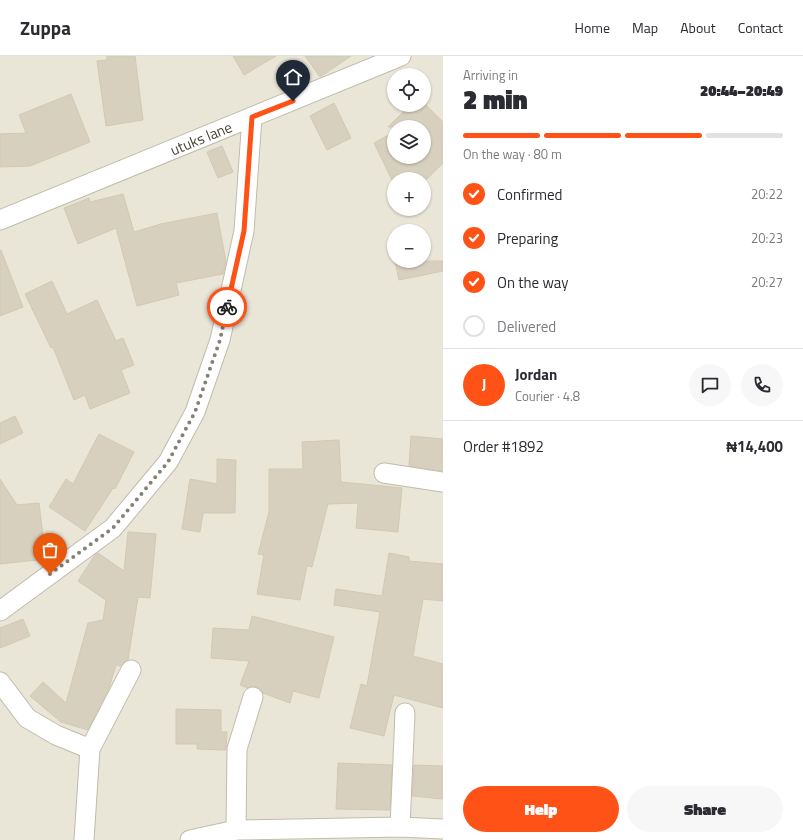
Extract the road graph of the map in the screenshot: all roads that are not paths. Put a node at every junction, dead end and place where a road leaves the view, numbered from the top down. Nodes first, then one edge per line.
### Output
1 (401, 56) edge
2 (252, 117) junction
3 (0, 220) edge
4 (384, 473) dead end
5 (443, 482) edge
6 (0, 611) edge
7 (131, 670) dead end
8 (0, 682) edge
9 (253, 697) dead end
10 (405, 713) dead end
11 (90, 749) junction
12 (400, 827) junction
13 (443, 829) edge
14 (236, 830) junction
15 (84, 840) edge
16 (190, 840) edge

1 - 2 street, utuks lane
2 - 3 street, utuks lane
2 - 6 street
4 - 5 street
7 - 11 street
8 - 11 street
9 - 14 street
10 - 12 street
11 - 15 street
12 - 13 street
12 - 14 street
14 - 16 street

